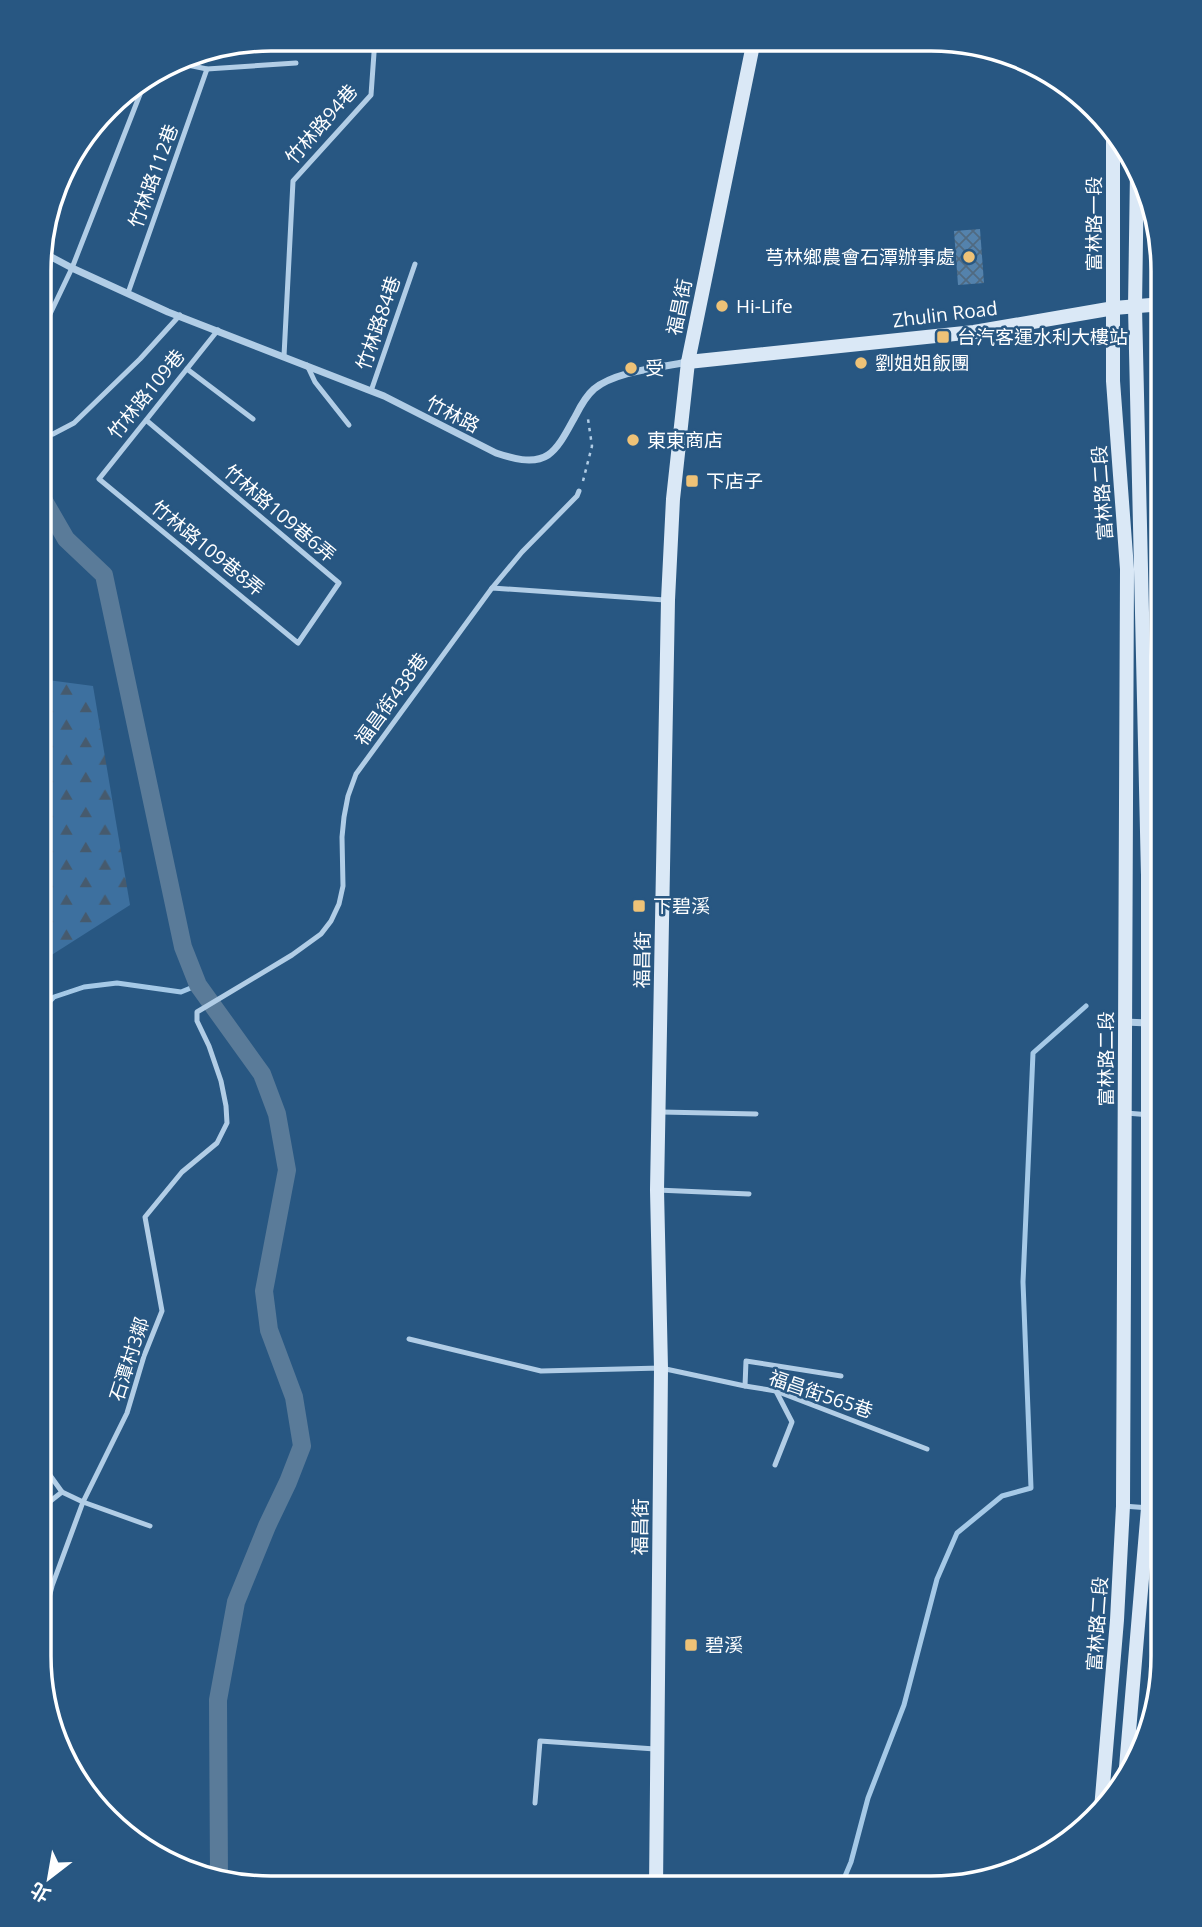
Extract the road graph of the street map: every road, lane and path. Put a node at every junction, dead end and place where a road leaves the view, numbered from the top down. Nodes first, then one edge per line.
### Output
1 (374, 51) edge
2 (752, 51) edge
3 (296, 63) dead end
4 (191, 66) edge
5 (207, 69) junction
6 (140, 94) edge
7 (1113, 147) edge
8 (1137, 195) edge
9 (52, 257) edge
10 (415, 264) dead end
11 (72, 268) junction
12 (128, 293) junction
13 (1151, 305) edge
14 (1135, 307) junction
15 (1114, 308) junction
16 (51, 312) edge
17 (180, 315) junction
18 (218, 330) junction
19 (284, 356) junction
20 (688, 362) junction
21 (307, 365) junction
22 (187, 369) junction
23 (371, 391) junction
24 (585, 398) junction
25 (253, 419) dead end
26 (146, 421) junction
27 (349, 425) dead end
28 (51, 434) edge
29 (99, 478) joint
30 (579, 491) joint
31 (492, 588) junction
32 (668, 600) junction
33 (298, 643) joint
34 (256, 976) joint
35 (1125, 1022) junction
36 (1147, 1023) junction
37 (659, 1112) junction
38 (1126, 1113) junction
39 (756, 1114) dead end
40 (1147, 1114) junction
41 (1151, 1114) edge
42 (657, 1190) junction
43 (749, 1195) dead end
44 (1148, 1336) junction
45 (1151, 1336) edge
46 (409, 1339) dead end
47 (661, 1368) junction
48 (841, 1376) dead end
49 (744, 1386) junction
50 (776, 1391) junction
51 (928, 1449) dead end
52 (775, 1465) dead end
53 (51, 1477) edge
54 (62, 1492) junction
55 (51, 1501) edge
56 (83, 1502) junction
57 (1123, 1506) junction
58 (1148, 1507) junction
59 (1151, 1508) edge
60 (150, 1526) dead end
61 (51, 1590) edge
62 (1112, 1682) junction
63 (1134, 1682) junction
64 (658, 1749) junction
65 (1127, 1756) edge
66 (1102, 1794) edge
67 (535, 1802) dead end
68 (656, 1876) edge

1 - 19 lane, 竹林路94巷
2 - 20 main road, 福昌街
3 - 5 lane
4 - 5 lane
5 - 12 lane, 竹林路112巷
6 - 11 lane
7 - 15 main road, 富林路一段
8 - 14 main road
9 - 11 street
10 - 23 lane, 竹林路84巷
11 - 12 street
11 - 16 lane
12 - 17 street, 竹林路
13 - 14 main road, Zhulin Road
14 - 15 main road, Zhulin Road
14 - 36 main road, 富林路二段
15 - 20 main road, Zhulin Road
15 - 35 main road, 富林路二段
17 - 18 street, 竹林路
17 - 28 lane
18 - 19 street, 竹林路
18 - 22 lane, 竹林路109巷
19 - 21 street, 竹林路
20 - 24 street, 竹林路
20 - 32 main road, 福昌街
21 - 23 street, 竹林路
21 - 27 lane
22 - 25 lane
22 - 26 lane, 竹林路109巷
23 - 24 street, 竹林路
24 - 30 path
26 - 29 lane, 竹林路109巷
26 - 33 lane, 竹林路109巷6弄
29 - 33 lane, 竹林路109巷8弄
30 - 31 lane, 福昌街438巷
31 - 32 lane
31 - 34 lane, 福昌街438巷
32 - 37 main road, 福昌街
34 - 56 lane, 石潭村3鄰
35 - 36 street
35 - 38 main road, 富林路二段
36 - 40 main road, 富林路二段
37 - 39 lane
37 - 42 main road, 福昌街
38 - 40 lane
38 - 57 main road, 富林路二段
40 - 41 lane
40 - 44 main road, 富林路二段
42 - 43 lane
42 - 47 main road, 福昌街
44 - 45 lane
44 - 58 main road, 富林路二段
46 - 47 lane, 福昌街565巷
47 - 49 lane, 福昌街565巷
47 - 64 main road, 福昌街
48 - 49 lane
49 - 50 lane, 福昌街565巷
50 - 51 lane, 福昌街565巷
50 - 52 lane
53 - 54 lane
54 - 55 lane
54 - 56 lane
56 - 60 lane
56 - 61 lane, 石潭村3鄰
57 - 58 lane
57 - 62 main road, 富林路二段
58 - 59 lane
58 - 63 main road, 富林路二段
62 - 63 main road
62 - 66 main road, 富林路二段
63 - 65 main road, 富林路二段
64 - 67 lane
64 - 68 main road, 福昌街

